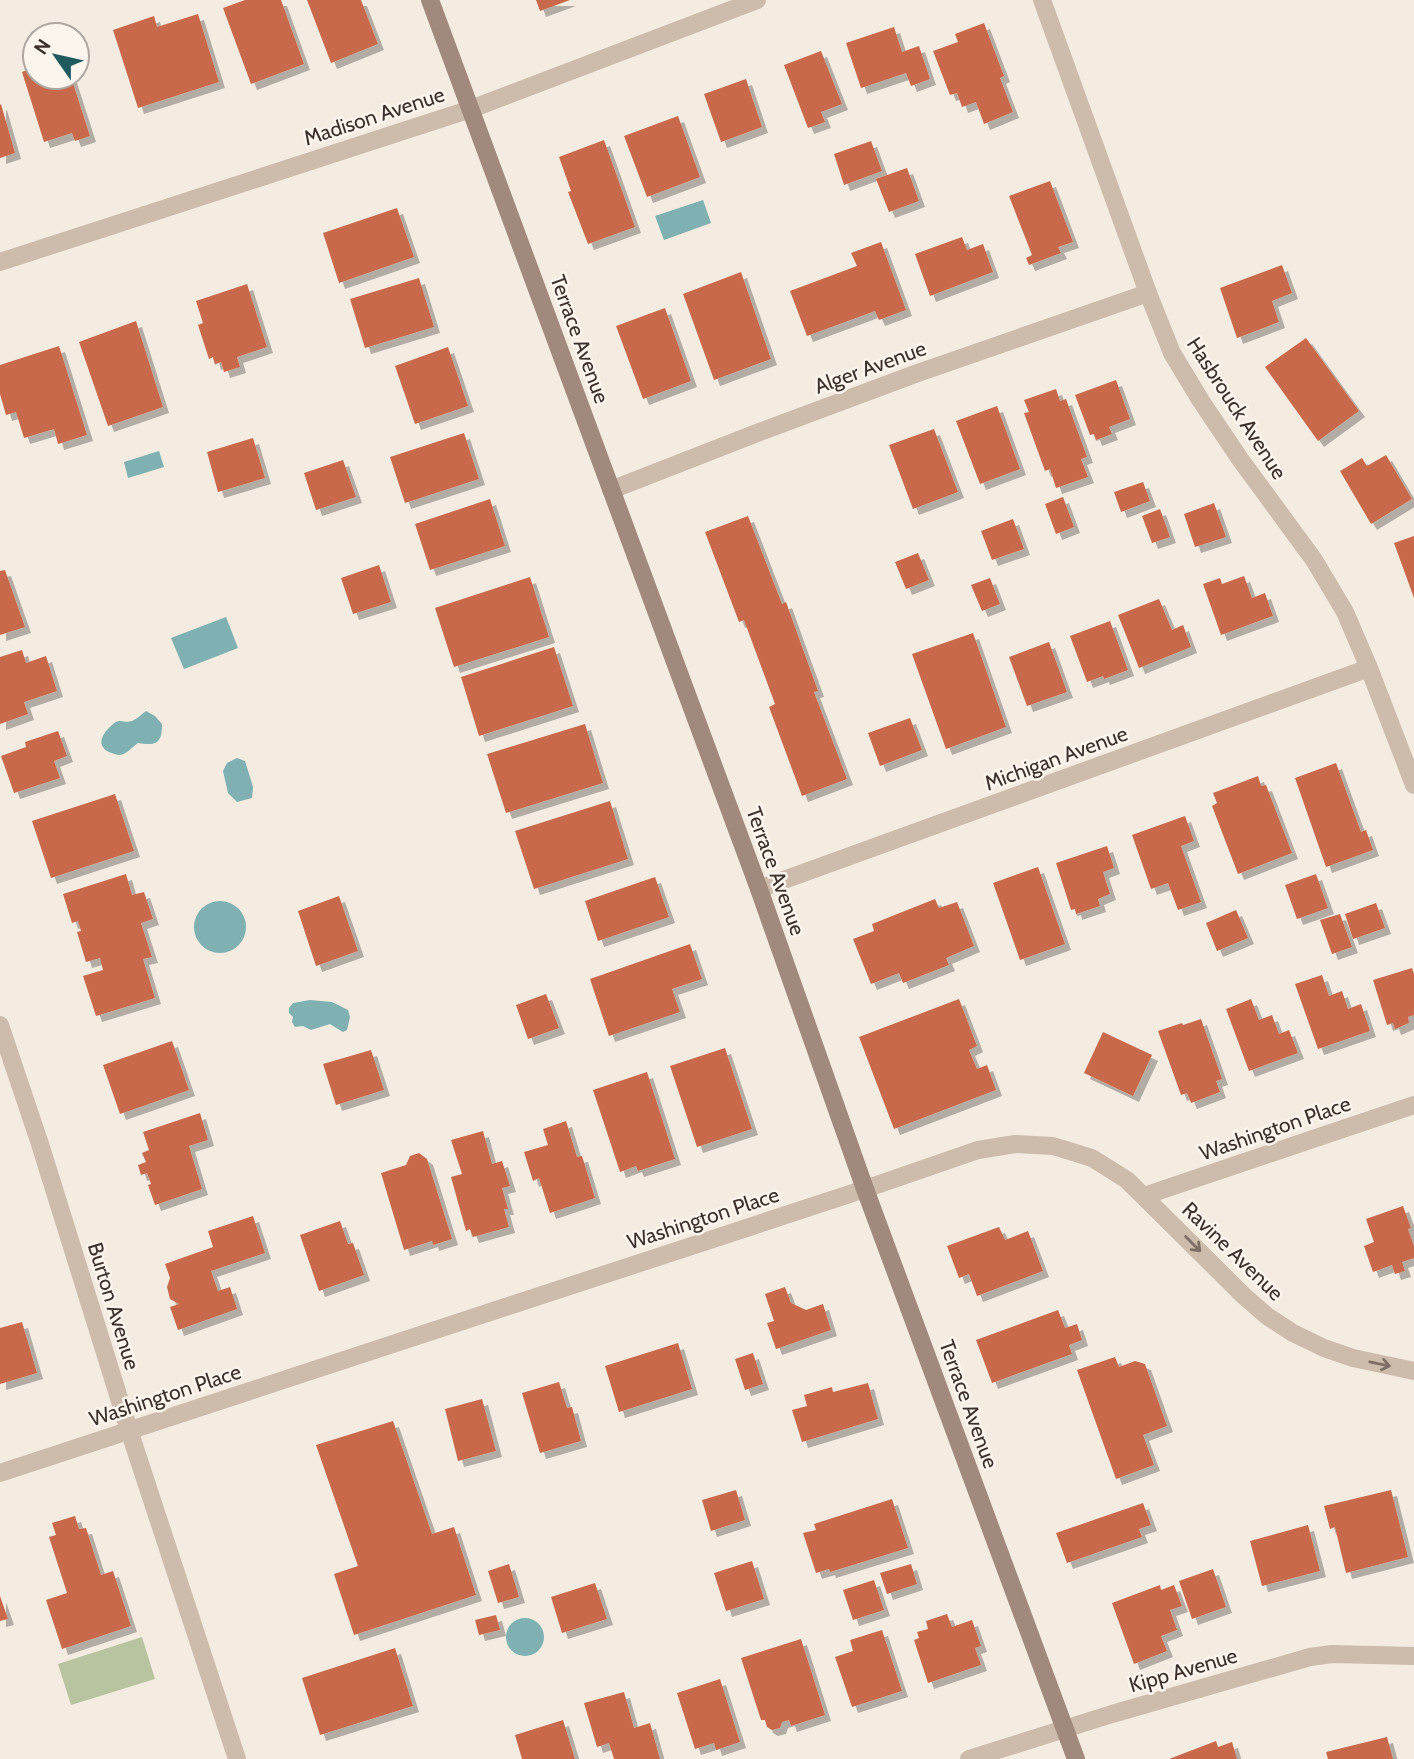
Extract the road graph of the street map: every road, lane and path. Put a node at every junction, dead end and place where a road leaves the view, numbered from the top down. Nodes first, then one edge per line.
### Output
1 (430, 0) edge
2 (757, 0) edge
3 (1042, 0) edge
4 (471, 108) junction
5 (0, 262) edge
6 (1147, 293) junction
7 (611, 490) junction
8 (1369, 668) junction
9 (1414, 785) edge
10 (759, 890) junction
11 (0, 1025) edge
12 (1414, 1105) edge
13 (865, 1189) junction
14 (1144, 1196) junction
15 (1414, 1371) edge
16 (129, 1430) junction
17 (0, 1473) edge
18 (1414, 1656) edge
19 (1065, 1730) junction
20 (237, 1759) edge
21 (969, 1759) edge
22 (1076, 1759) edge

1 - 4 main road, Terrace Avenue
2 - 4 street, Madison Avenue
3 - 6 street, Hasbrouck Avenue
4 - 5 street, Madison Avenue
4 - 7 main road, Terrace Avenue
6 - 7 street, Alger Avenue
6 - 8 street, Hasbrouck Avenue
7 - 10 main road, Terrace Avenue
8 - 9 street, Hasbrouck Avenue
8 - 10 street, Michigan Avenue
10 - 13 main road, Terrace Avenue
11 - 16 street, Burton Avenue
12 - 14 street, Washington Place
13 - 14 street, Washington Place
13 - 16 street, Washington Place
13 - 19 main road, Terrace Avenue
14 -> 15 street, Ravine Avenue
16 - 17 street, Washington Place
16 - 20 street, Burton Avenue
18 - 19 street, Kipp Avenue
19 - 21 street, Kipp Avenue
19 - 22 main road, Terrace Avenue

